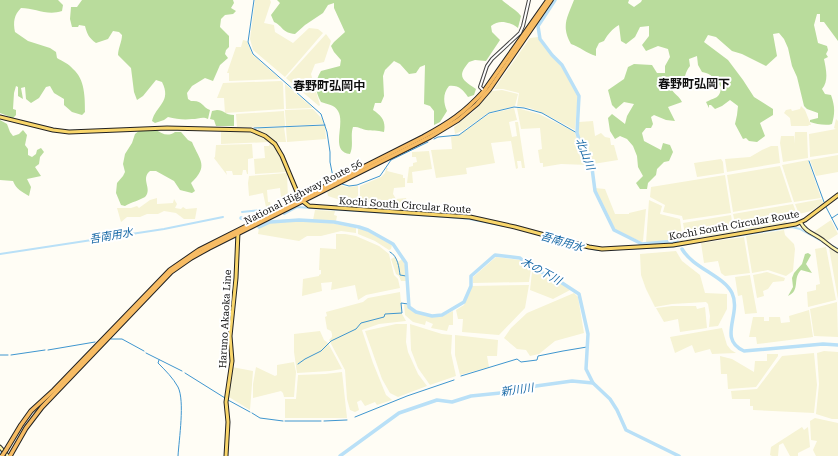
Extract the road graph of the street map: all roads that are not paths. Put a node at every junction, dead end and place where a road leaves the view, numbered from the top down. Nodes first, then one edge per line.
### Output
1 (529, 0) edge
2 (548, 0) edge
3 (551, 0) edge
4 (484, 91) junction
5 (0, 117) edge
6 (838, 195) edge
7 (301, 200) junction
8 (801, 222) junction
9 (238, 232) junction
10 (838, 250) edge
11 (54, 391) junction
12 (0, 447) edge
13 (10, 455) edge
14 (2, 456) edge
15 (226, 456) edge

1 - 4 street
2 - 4 highway, National Highway Route 56
3 - 7 highway, National Highway Route 56
4 - 7 highway, National Highway Route 56
5 - 7 main road
6 - 8 main road, Kochi South Circular Route
7 - 8 main road, Kochi South Circular Route
7 - 9 highway, National Highway Route 56
8 - 10 main road
9 - 11 highway, National Highway Route 56
9 - 15 main road, Haruno Akaoka Line
11 - 13 highway
11 - 14 highway, bridge
12 - 13 main road

